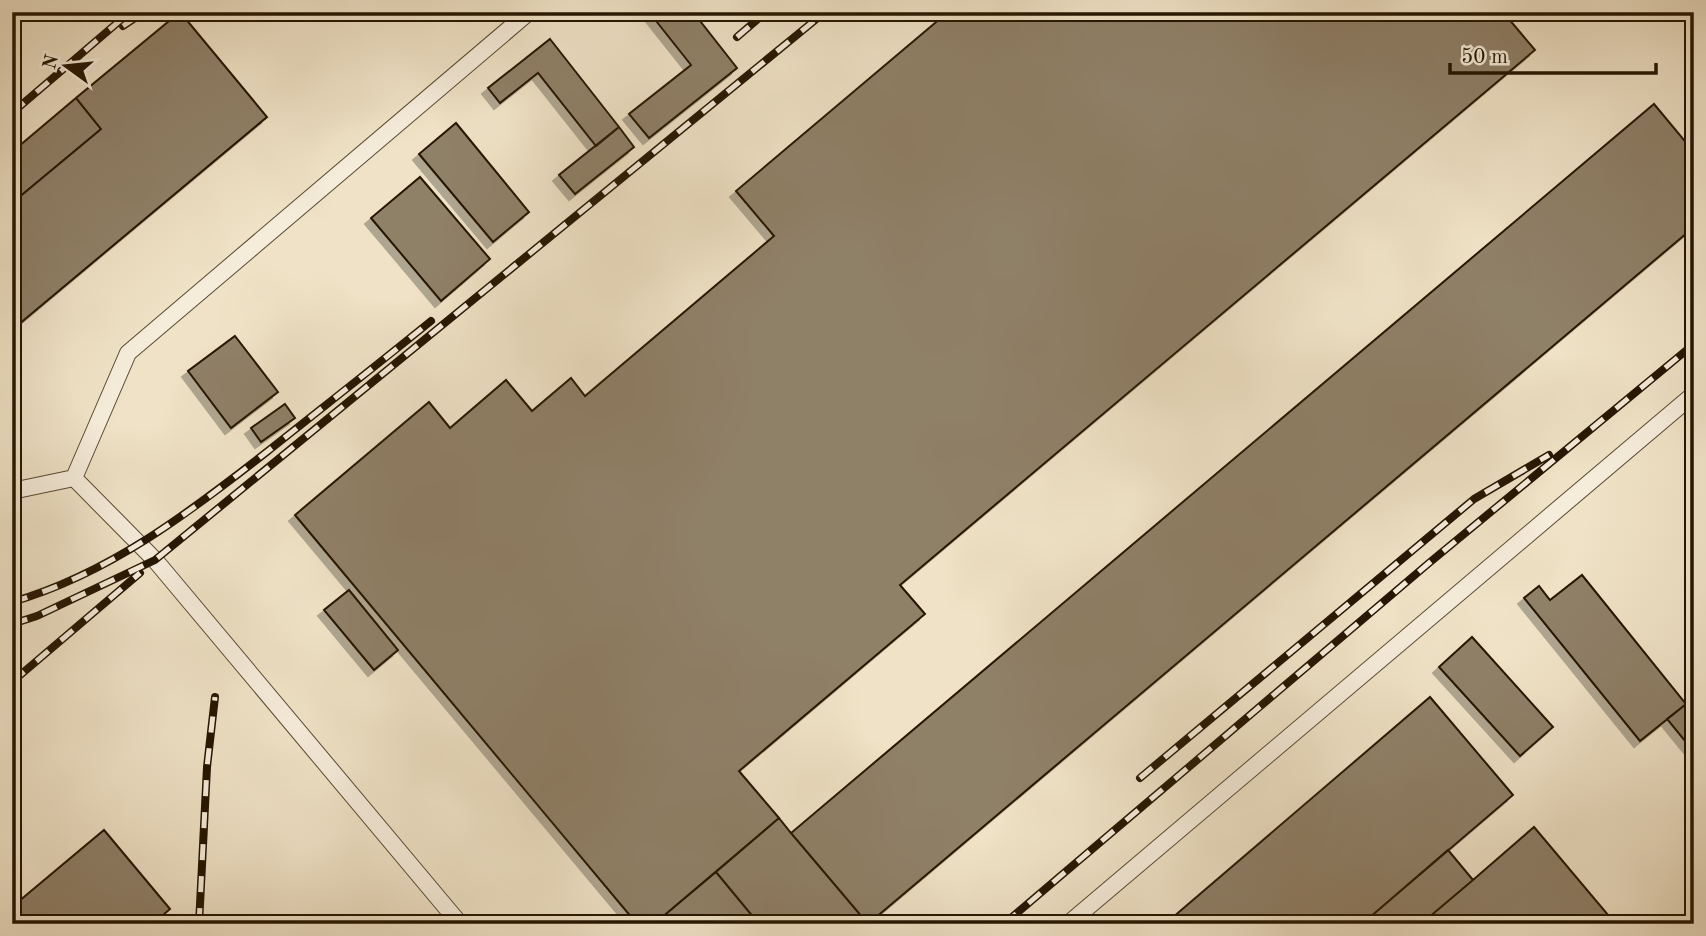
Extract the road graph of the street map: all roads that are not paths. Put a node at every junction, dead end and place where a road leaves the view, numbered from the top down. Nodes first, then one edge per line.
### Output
1 (529, 12) edge
2 (1694, 394) edge
3 (74, 478) junction
4 (12, 491) edge
5 (460, 924) edge
6 (1068, 924) edge

1 - 3 lane
2 - 6 lane
3 - 4 lane
3 - 5 lane

